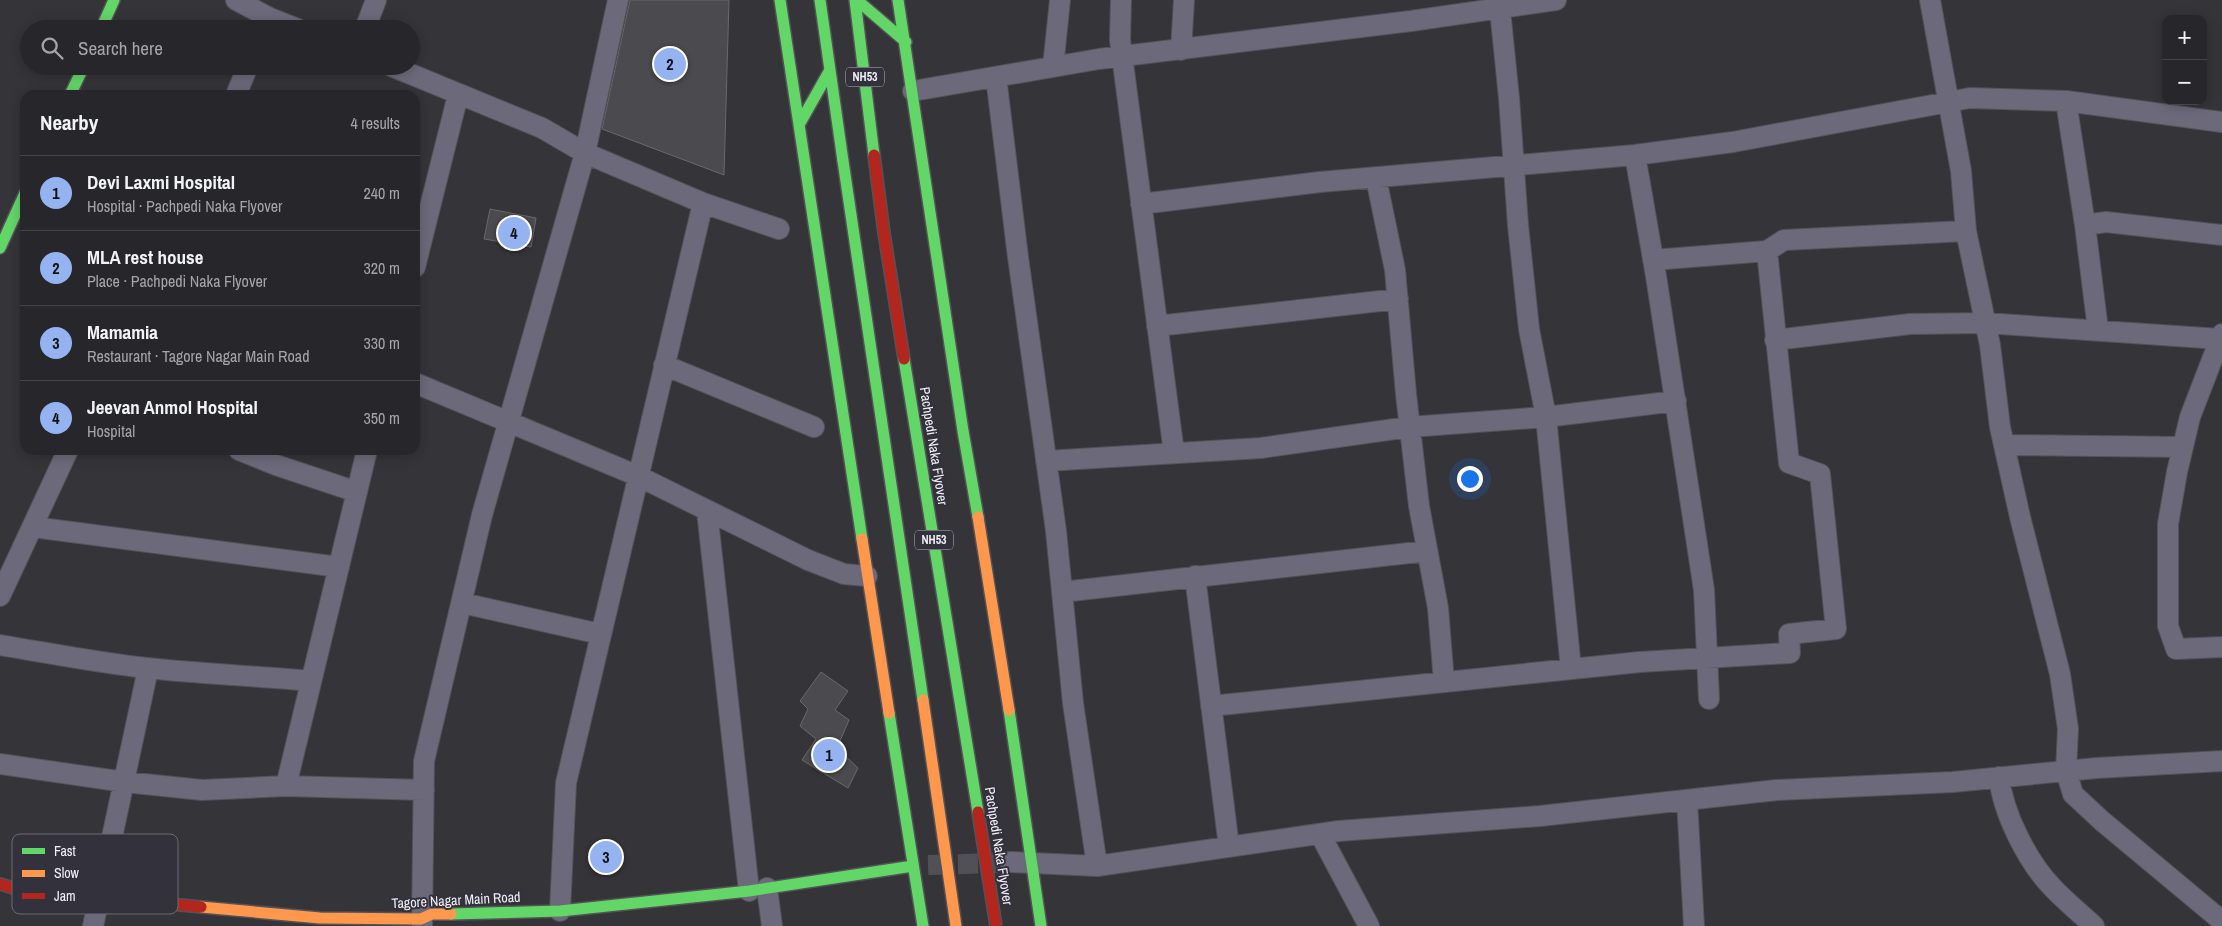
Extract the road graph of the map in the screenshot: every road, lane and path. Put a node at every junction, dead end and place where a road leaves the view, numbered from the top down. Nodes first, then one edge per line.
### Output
1 (114, 0) edge
2 (236, 0) edge
3 (376, 0) edge
4 (617, 0) edge
5 (780, 0) edge
6 (820, 0) edge
7 (856, 0) edge
8 (898, 0) edge
9 (1060, 0) edge
10 (1121, 0) edge
11 (1184, 0) edge
12 (1556, 0) edge
13 (1930, 0) edge
14 (1499, 4) edge
15 (105, 20) edge
16 (263, 20) edge
17 (368, 20) edge
18 (906, 42) junction
19 (1181, 50) junction
20 (1123, 56) junction
21 (1053, 67) junction
22 (830, 70) junction
23 (80, 75) edge
24 (244, 75) edge
25 (412, 75) edge
26 (996, 77) junction
27 (72, 90) edge
28 (238, 90) edge
29 (913, 91) junction
30 (458, 95) junction
31 (2066, 101) junction
32 (1949, 103) junction
33 (2222, 122) edge
34 (800, 123) junction
35 (585, 152) junction
36 (1635, 156) junction
37 (1514, 165) junction
38 (1376, 178) junction
39 (703, 203) junction
40 (1141, 204) junction
41 (14, 211) edge
42 (2085, 225) junction
43 (779, 229) dead end
44 (1966, 231) junction
45 (2222, 235) edge
46 (420, 239) edge
47 (0, 248) edge
48 (1766, 251) junction
49 (1653, 260) junction
50 (1398, 299) junction
51 (1985, 323) junction
52 (1158, 326) junction
53 (2098, 330) junction
54 (2221, 336) edge
55 (1776, 340) junction
56 (664, 365) junction
57 (420, 385) edge
58 (1676, 401) junction
59 (1546, 417) junction
60 (509, 422) junction
61 (814, 427) dead end
62 (1409, 427) junction
63 (2004, 445) junction
64 (2183, 447) junction
65 (1174, 453) junction
66 (66, 455) edge
67 (251, 455) edge
68 (366, 455) edge
69 (1046, 461) junction
70 (638, 476) junction
71 (357, 492) junction
72 (707, 511) junction
73 (32, 527) junction
74 (1427, 551) junction
75 (339, 567) junction
76 (867, 576) junction
77 (1195, 576) junction
78 (1062, 592) junction
79 (0, 596) edge
80 (462, 603) junction
81 (600, 634) junction
82 (0, 645) edge
83 (2222, 648) edge
84 (1707, 659) junction
85 (148, 668) junction
86 (1570, 670) junction
87 (311, 681) junction
88 (1444, 682) junction
89 (1709, 698) dead end
90 (1211, 706) junction
91 (2222, 761) edge
92 (0, 764) edge
93 (2066, 771) junction
94 (1999, 778) junction
95 (125, 782) junction
96 (286, 786) junction
97 (424, 790) junction
98 (1687, 800) junction
99 (114, 834) edge
100 (1320, 834) junction
101 (1229, 847) junction
102 (1010, 862) tunnel mouth
103 (1030, 862) junction
104 (921, 866) junction
105 (1097, 866) junction
106 (0, 884) edge
107 (12, 888) edge
108 (758, 890) junction
109 (178, 906) edge
110 (560, 911) junction
111 (2222, 921) edge
112 (320, 922) edge
113 (422, 922) edge
114 (772, 926) edge
115 (923, 926) edge
116 (956, 926) edge
117 (996, 926) edge
118 (1041, 926) edge
119 (1369, 926) edge
120 (1694, 926) edge
121 (2094, 926) edge

1 - 15 main road
2 - 16 street
3 - 17 street
4 - 35 street
5 - 34 main road
6 - 22 main road, NH53
7 - 18 main road
7 - 117 main road, Pachpedi Naka Flyover / NH53, bridge
8 - 18 main road
9 - 21 street
10 - 20 street
11 - 19 street
12 - 14 street
13 - 32 street
14 - 19 street
14 - 37 street
18 - 29 main road
19 - 20 street
20 - 21 street
20 - 40 street
21 - 26 street
22 - 34 main road
22 - 116 main road, NH53, bridge
23 - 27 main road
24 - 28 street
25 - 30 street
26 - 29 street
26 - 69 street
29 - 103 main road
30 - 35 street
30 - 46 street
31 - 32 street
31 - 33 street
31 - 42 street
32 - 36 street
32 - 44 street
34 - 76 main road
35 - 39 street
35 - 60 street
36 - 37 street
36 - 49 street
37 - 38 street
37 - 59 street
38 - 40 street
38 - 50 street
39 - 43 street
39 - 56 street
40 - 52 street
41 - 47 main road
42 - 45 street
42 - 53 street
44 - 48 street
44 - 51 street
48 - 49 street
48 - 55 street
49 - 58 street
50 - 52 street
50 - 62 street
51 - 53 street
51 - 55 street
51 - 63 street
52 - 65 street
53 - 54 street
54 - 64 street
55 - 84 street
56 - 61 street
56 - 70 street
57 - 60 street
58 - 59 street
58 - 84 street
59 - 62 street
59 - 86 street
60 - 70 street
60 - 80 street
62 - 65 street
62 - 74 street
63 - 64 street
63 - 93 street
64 - 83 street
65 - 69 street
66 - 73 street
67 - 71 street
68 - 71 street
69 - 78 street
70 - 72 street
70 - 81 street
71 - 75 street
72 - 76 street
72 - 108 street
73 - 75 street
73 - 79 street
74 - 77 street
74 - 88 street
75 - 87 street
76 - 104 main road
77 - 78 street
77 - 90 street
78 - 105 street
80 - 81 street
80 - 97 street
81 - 110 street
82 - 85 street
84 - 86 street
84 - 89 street
85 - 87 street
85 - 95 street
86 - 88 street
87 - 96 street
88 - 90 street
90 - 101 street
91 - 93 street
92 - 95 street
93 - 94 street
93 - 111 street
94 - 98 street
94 - 121 street
95 - 96 street
95 - 99 street
96 - 97 street
97 - 113 street
98 - 100 street
98 - 120 street
100 - 101 street
100 - 119 street
101 - 105 street
102 - 103 street
103 - 105 street
103 - 118 main road
104 - 108 main road, Tagore Nagar Main Road
104 - 115 main road
106 - 107 main road, Tagore Nagar Main Road
108 - 110 main road, Tagore Nagar Main Road
108 - 114 street
109 - 112 main road, Tagore Nagar Main Road
110 - 113 main road, Tagore Nagar Main Road
112 - 113 main road, Tagore Nagar Main Road

